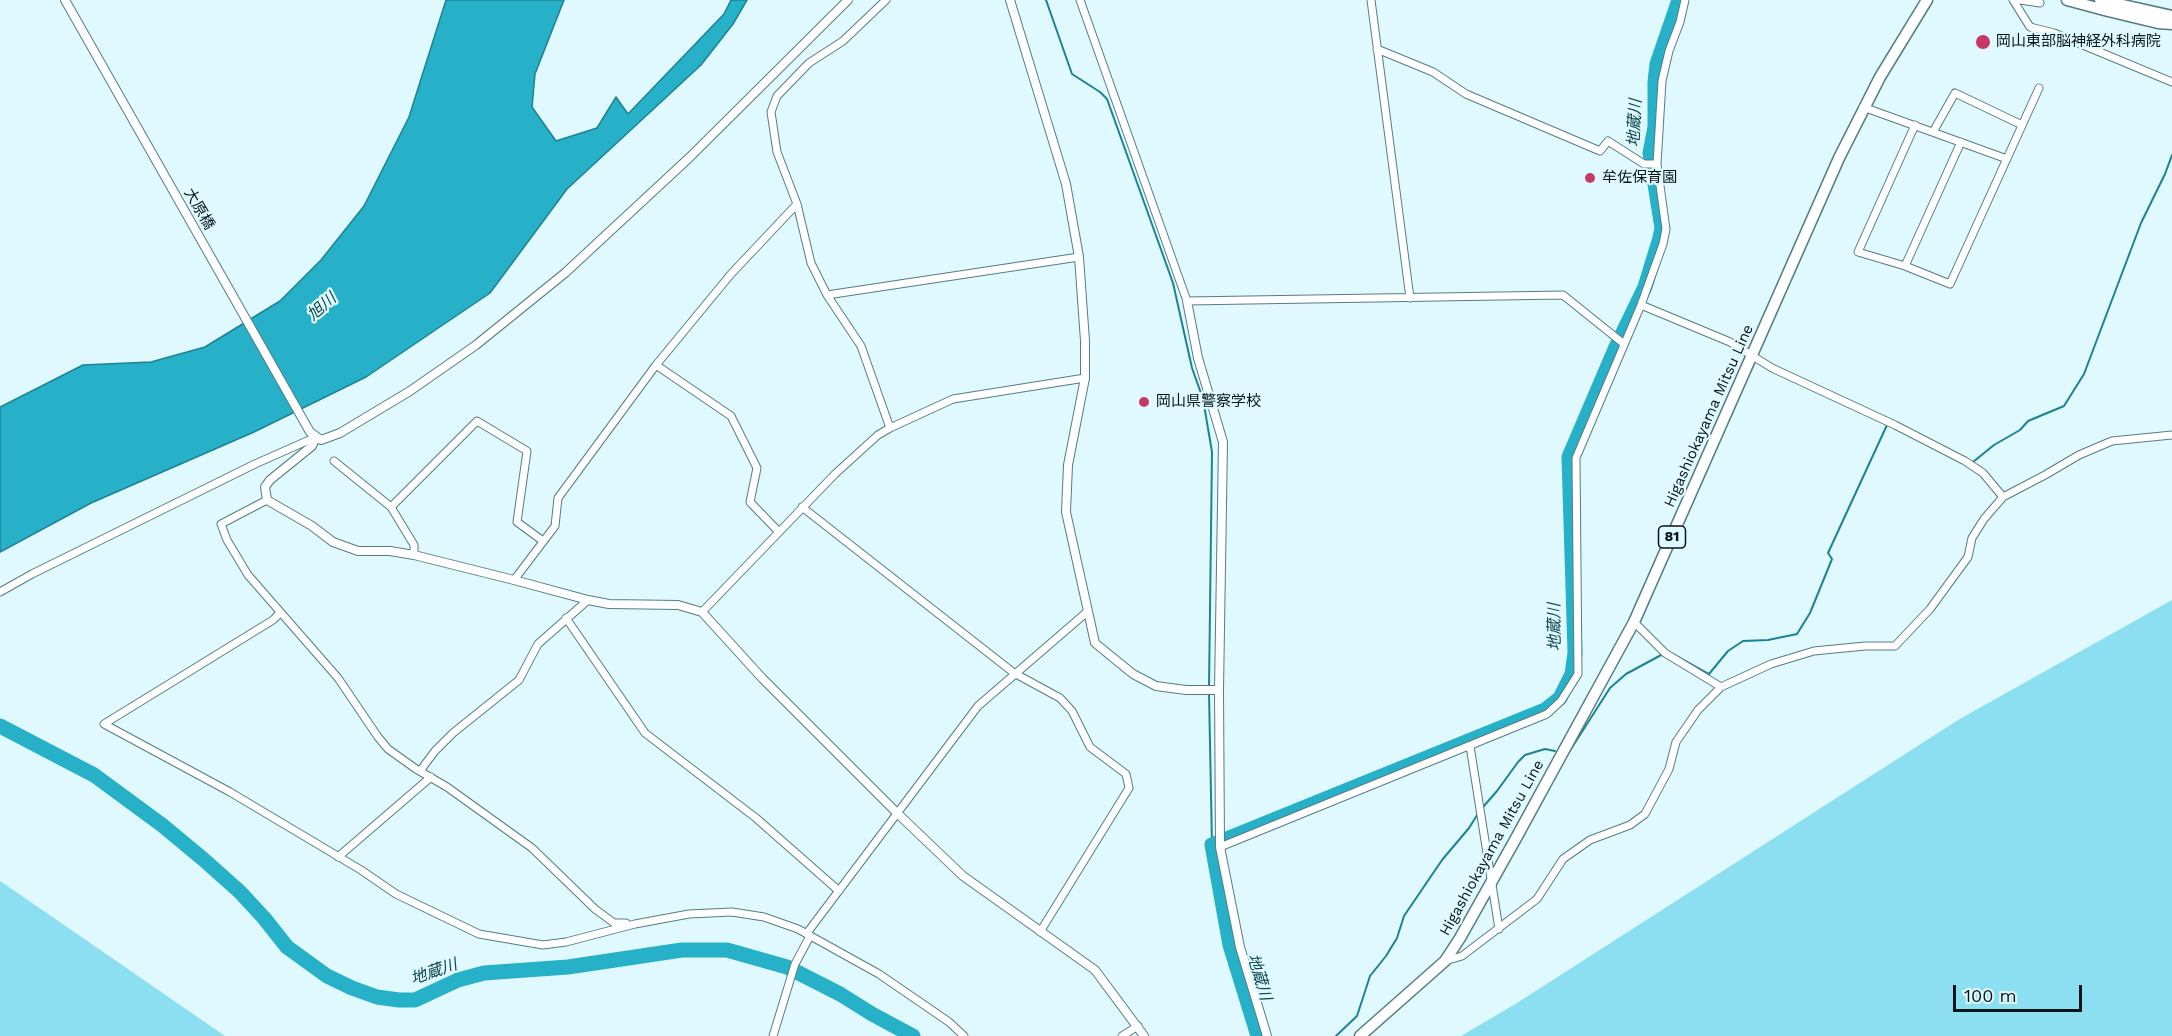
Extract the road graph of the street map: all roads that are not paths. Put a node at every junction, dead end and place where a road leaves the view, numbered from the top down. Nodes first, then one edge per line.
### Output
1 (65, 0) edge
2 (848, 0) edge
3 (886, 0) edge
4 (1010, 0) edge
5 (1080, 0) edge
6 (1371, 0) edge
7 (1685, 0) edge
8 (1927, 0) edge
9 (2013, 0) edge
10 (2020, 0) edge
11 (2067, 0) edge
12 (2100, 0) edge
13 (2040, 3) dead end
14 (2172, 16) edge
15 (2172, 24) edge
16 (1377, 49) junction
17 (2172, 82) edge
18 (2039, 88) dead end
19 (1863, 107) junction
20 (1915, 125) junction
21 (2022, 125) junction
22 (1933, 132) junction
23 (1961, 142) junction
24 (2007, 159) junction
25 (1657, 164) junction
26 (797, 204) junction
27 (1079, 256) junction
28 (1905, 266) junction
29 (827, 295) junction
30 (1410, 298) junction
31 (1187, 301) junction
32 (1641, 304) junction
33 (1624, 344) junction
34 (1752, 356) junction
35 (656, 365) junction
36 (1085, 378) junction
37 (890, 428) junction
38 (313, 434) junction
39 (2172, 435) edge
40 (334, 461) dead end
41 (2003, 496) junction
42 (267, 500) junction
43 (391, 507) junction
44 (802, 507) junction
45 (778, 531) junction
46 (543, 541) junction
47 (414, 555) junction
48 (514, 580) junction
49 (0, 592) edge
50 (588, 600) junction
51 (702, 612) junction
52 (1087, 612) junction
53 (280, 613) junction
54 (567, 618) junction
55 (1634, 622) junction
56 (1014, 673) junction
57 (1721, 687) junction
58 (1219, 690) junction
59 (1470, 746) junction
60 (420, 771) junction
61 (431, 777) junction
62 (896, 812) junction
63 (1220, 847) junction
64 (338, 857) junction
65 (1491, 881) junction
66 (839, 891) junction
67 (635, 924) junction
68 (1499, 929) junction
69 (1040, 932) junction
70 (809, 934) junction
71 (1445, 960) junction
72 (1138, 1026) junction
73 (773, 1036) edge
74 (964, 1036) edge
75 (1122, 1036) edge
76 (1144, 1036) edge
77 (1267, 1036) edge
78 (1359, 1036) edge

1 - 38 street, 大原橋
2 - 38 street
3 - 26 street
4 - 27 street
5 - 31 street
6 - 16 street
7 - 25 street
8 - 19 main road, Higashiokayama Mitsu Line / 81
9 - 17 street
10 - 13 street
11 - 15 main road
12 - 14 main road
16 - 25 street
16 - 30 street
18 - 21 street
19 - 20 street
19 - 34 main road, Higashiokayama Mitsu Line / 81
20 - 22 street
20 - 28 street
21 - 22 street
21 - 24 street
22 - 23 street
23 - 24 street
23 - 28 street
24 - 28 street
25 - 32 street
26 - 29 street
26 - 35 street
27 - 29 street
27 - 36 street
29 - 37 street
30 - 31 street
30 - 33 street
31 - 58 street
32 - 33 street
32 - 34 street
33 - 59 street
34 - 41 street
34 - 55 main road, Higashiokayama Mitsu Line / 81
35 - 45 street
35 - 46 street
36 - 37 street
36 - 52 street
37 - 44 street
38 - 42 street
38 - 49 street
39 - 41 street
40 - 43 street
41 - 57 street
42 - 47 street
42 - 53 street
43 - 46 street
43 - 47 street
44 - 45 street
44 - 56 street
45 - 51 street
46 - 48 street
47 - 48 street
48 - 50 street
50 - 51 street
50 - 54 street
51 - 62 street
52 - 56 street
52 - 58 street
53 - 60 street
53 - 64 street
54 - 60 street
54 - 66 street
55 - 57 street
55 - 65 main road, Higashiokayama Mitsu Line / 81
56 - 62 street
56 - 69 street
57 - 68 street
58 - 63 street
59 - 63 street
59 - 65 street
60 - 61 street
61 - 64 street
61 - 67 street
62 - 66 street
62 - 69 street
63 - 77 street
64 - 67 street
65 - 68 street
65 - 71 main road, Higashiokayama Mitsu Line / 81
66 - 70 street
67 - 70 street
68 - 71 street
69 - 72 street
70 - 73 street
70 - 74 street
71 - 78 main road, Higashiokayama Mitsu Line / 81
72 - 75 street
72 - 76 street

